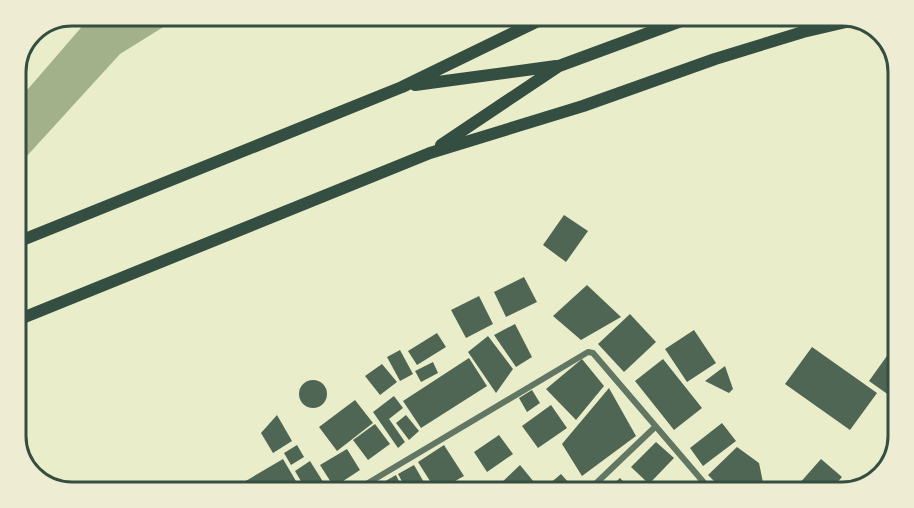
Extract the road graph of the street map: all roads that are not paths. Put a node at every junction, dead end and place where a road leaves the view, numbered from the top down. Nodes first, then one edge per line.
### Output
1 (528, 26) edge
2 (667, 26) edge
3 (829, 26) edge
4 (559, 66) junction
5 (402, 87) junction
6 (430, 153) junction
7 (26, 239) edge
8 (26, 317) edge
9 (655, 427) junction
10 (368, 483) edge
11 (596, 483) edge
12 (704, 483) edge

1 - 5 main road
2 - 4 main road
3 - 6 main road
4 - 5 main road
4 - 6 main road
5 - 7 main road
6 - 8 main road
9 - 10 street
9 - 11 street
9 - 12 street

